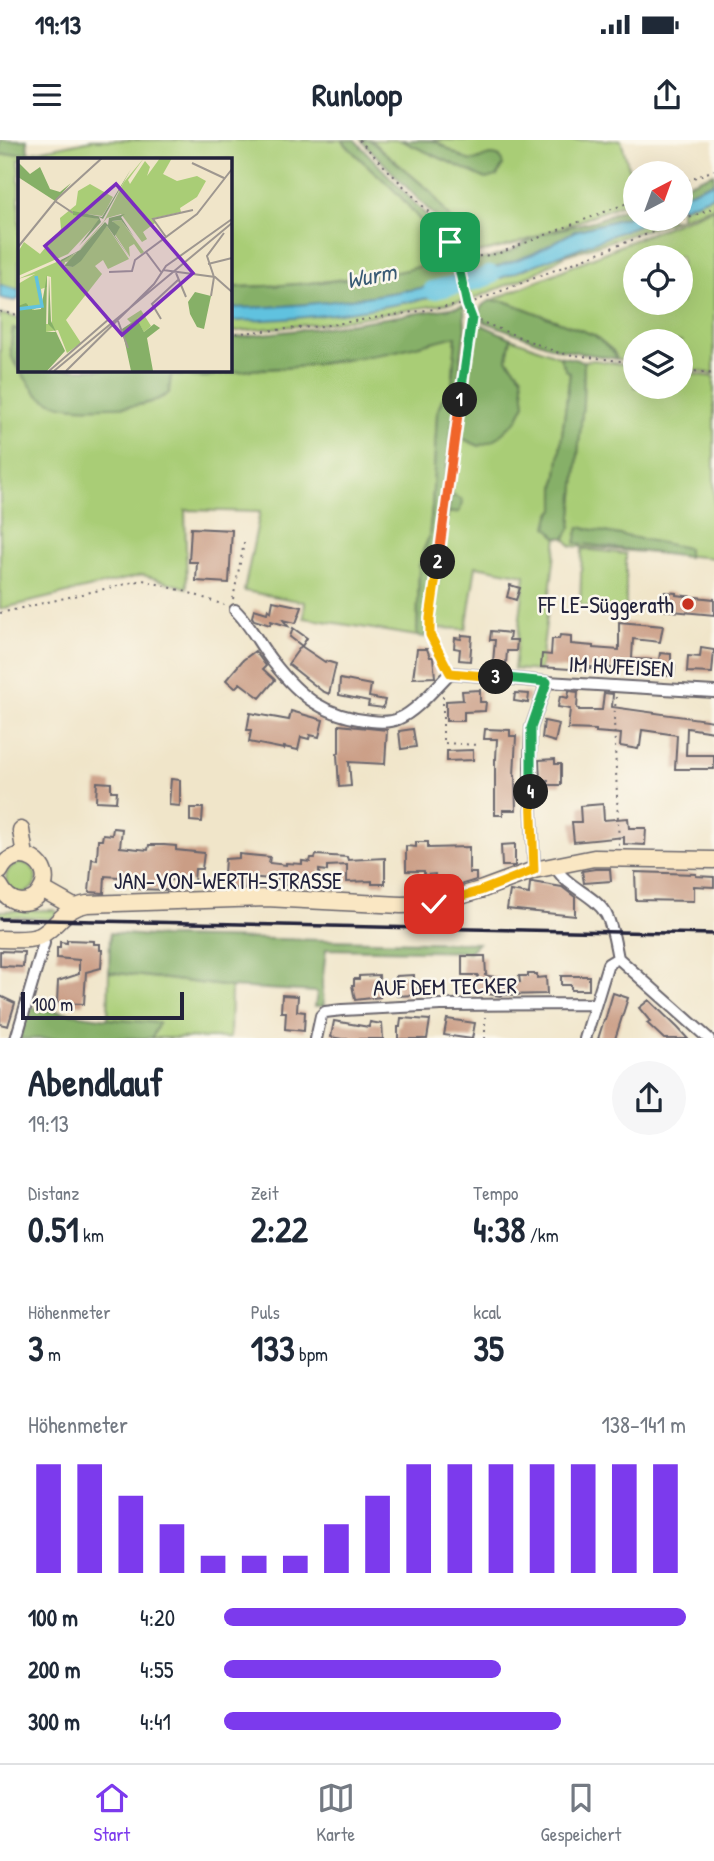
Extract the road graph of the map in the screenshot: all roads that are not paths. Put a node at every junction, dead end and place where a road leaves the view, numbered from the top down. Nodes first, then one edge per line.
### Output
1 (232, 609) road end
2 (547, 682) junction
3 (714, 692) edge
4 (21, 831) dead end
5 (25, 856) junction
6 (714, 860) edge
7 (555, 865) junction
8 (534, 870) junction
9 (0, 871) edge
10 (0, 886) edge
11 (42, 890) junction
12 (69, 910) junction
13 (42, 935) junction
14 (0, 939) edge
15 (618, 957) junction
16 (595, 1004) junction
17 (16, 1038) edge
18 (316, 1038) edge
19 (585, 1038) edge
20 (709, 1038) edge

1 - 2 street
2 - 3 street, IM HUFEISEN
2 - 8 street, IM HUFEISEN
4 - 5 main road
5 - 9 main road
5 - 11 main road
6 - 7 main road, JAN-VON-WERTH-STRASSE
7 - 8 main road, JAN-VON-WERTH-STRASSE
7 - 15 street
8 - 12 main road, JAN-VON-WERTH-STRASSE
10 - 11 main road
11 - 12 main road
12 - 13 main road
13 - 14 main road
13 - 17 street
15 - 16 street
15 - 20 street
16 - 18 street, AUF DEM TECKER
16 - 19 street

